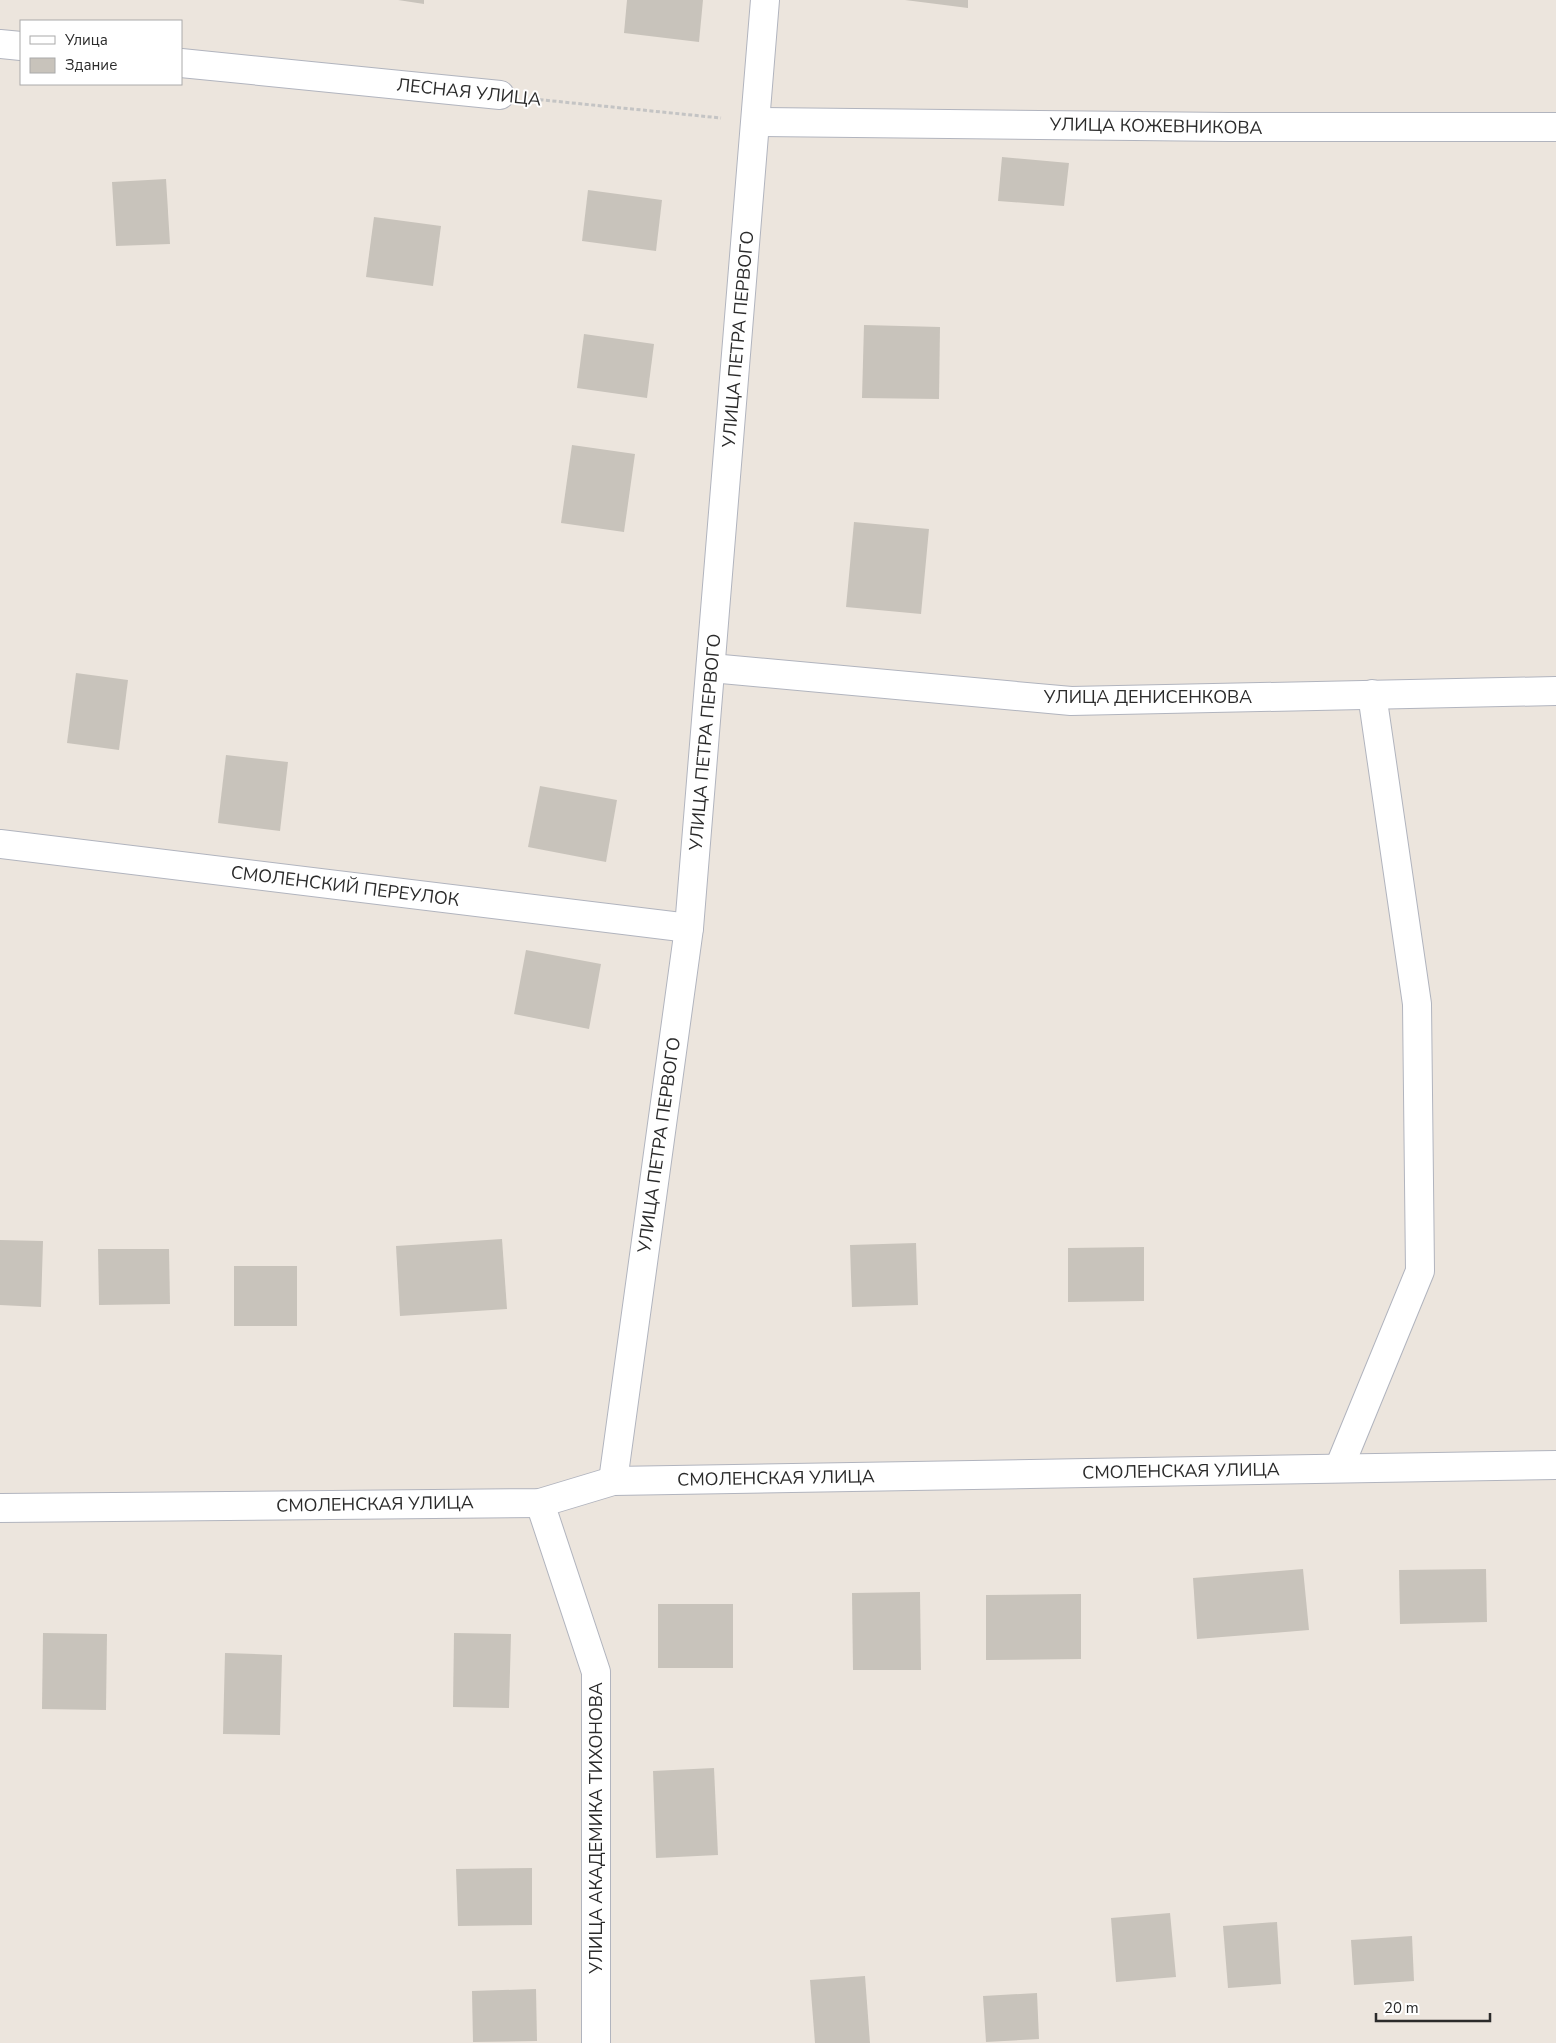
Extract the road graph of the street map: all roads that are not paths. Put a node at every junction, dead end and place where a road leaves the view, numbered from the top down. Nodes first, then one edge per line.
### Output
1 (766, 0) edge
2 (0, 44) edge
3 (20, 46) edge
4 (182, 62) edge
5 (500, 95) road end
6 (756, 122) junction
7 (1556, 127) edge
8 (711, 668) junction
9 (1556, 691) edge
10 (1372, 694) junction
11 (0, 844) edge
12 (689, 928) junction
13 (1556, 1465) edge
14 (1339, 1468) junction
15 (613, 1481) junction
16 (540, 1503) junction
17 (0, 1508) edge
18 (596, 2043) edge

1 - 6 street, УЛИЦА ПЕТРА ПЕРВОГО
2 - 3 street
4 - 5 street, ЛЕСНАЯ УЛИЦА
6 - 7 street, УЛИЦА КОЖЕВНИКОВА
6 - 8 street, УЛИЦА ПЕТРА ПЕРВОГО
8 - 10 street, УЛИЦА ДЕНИСЕНКОВА
8 - 12 street, УЛИЦА ПЕТРА ПЕРВОГО
9 - 10 street, УЛИЦА ДЕНИСЕНКОВА
10 - 14 street
11 - 12 street, СМОЛЕНСКИЙ ПЕРЕУЛОК
12 - 15 street, УЛИЦА ПЕТРА ПЕРВОГО
13 - 14 street, СМОЛЕНСКАЯ УЛИЦА
14 - 15 street, СМОЛЕНСКАЯ УЛИЦА
15 - 16 street, СМОЛЕНСКАЯ УЛИЦА
16 - 17 street, СМОЛЕНСКАЯ УЛИЦА
16 - 18 street, УЛИЦА АКАДЕМИКА ТИХОНОВА

